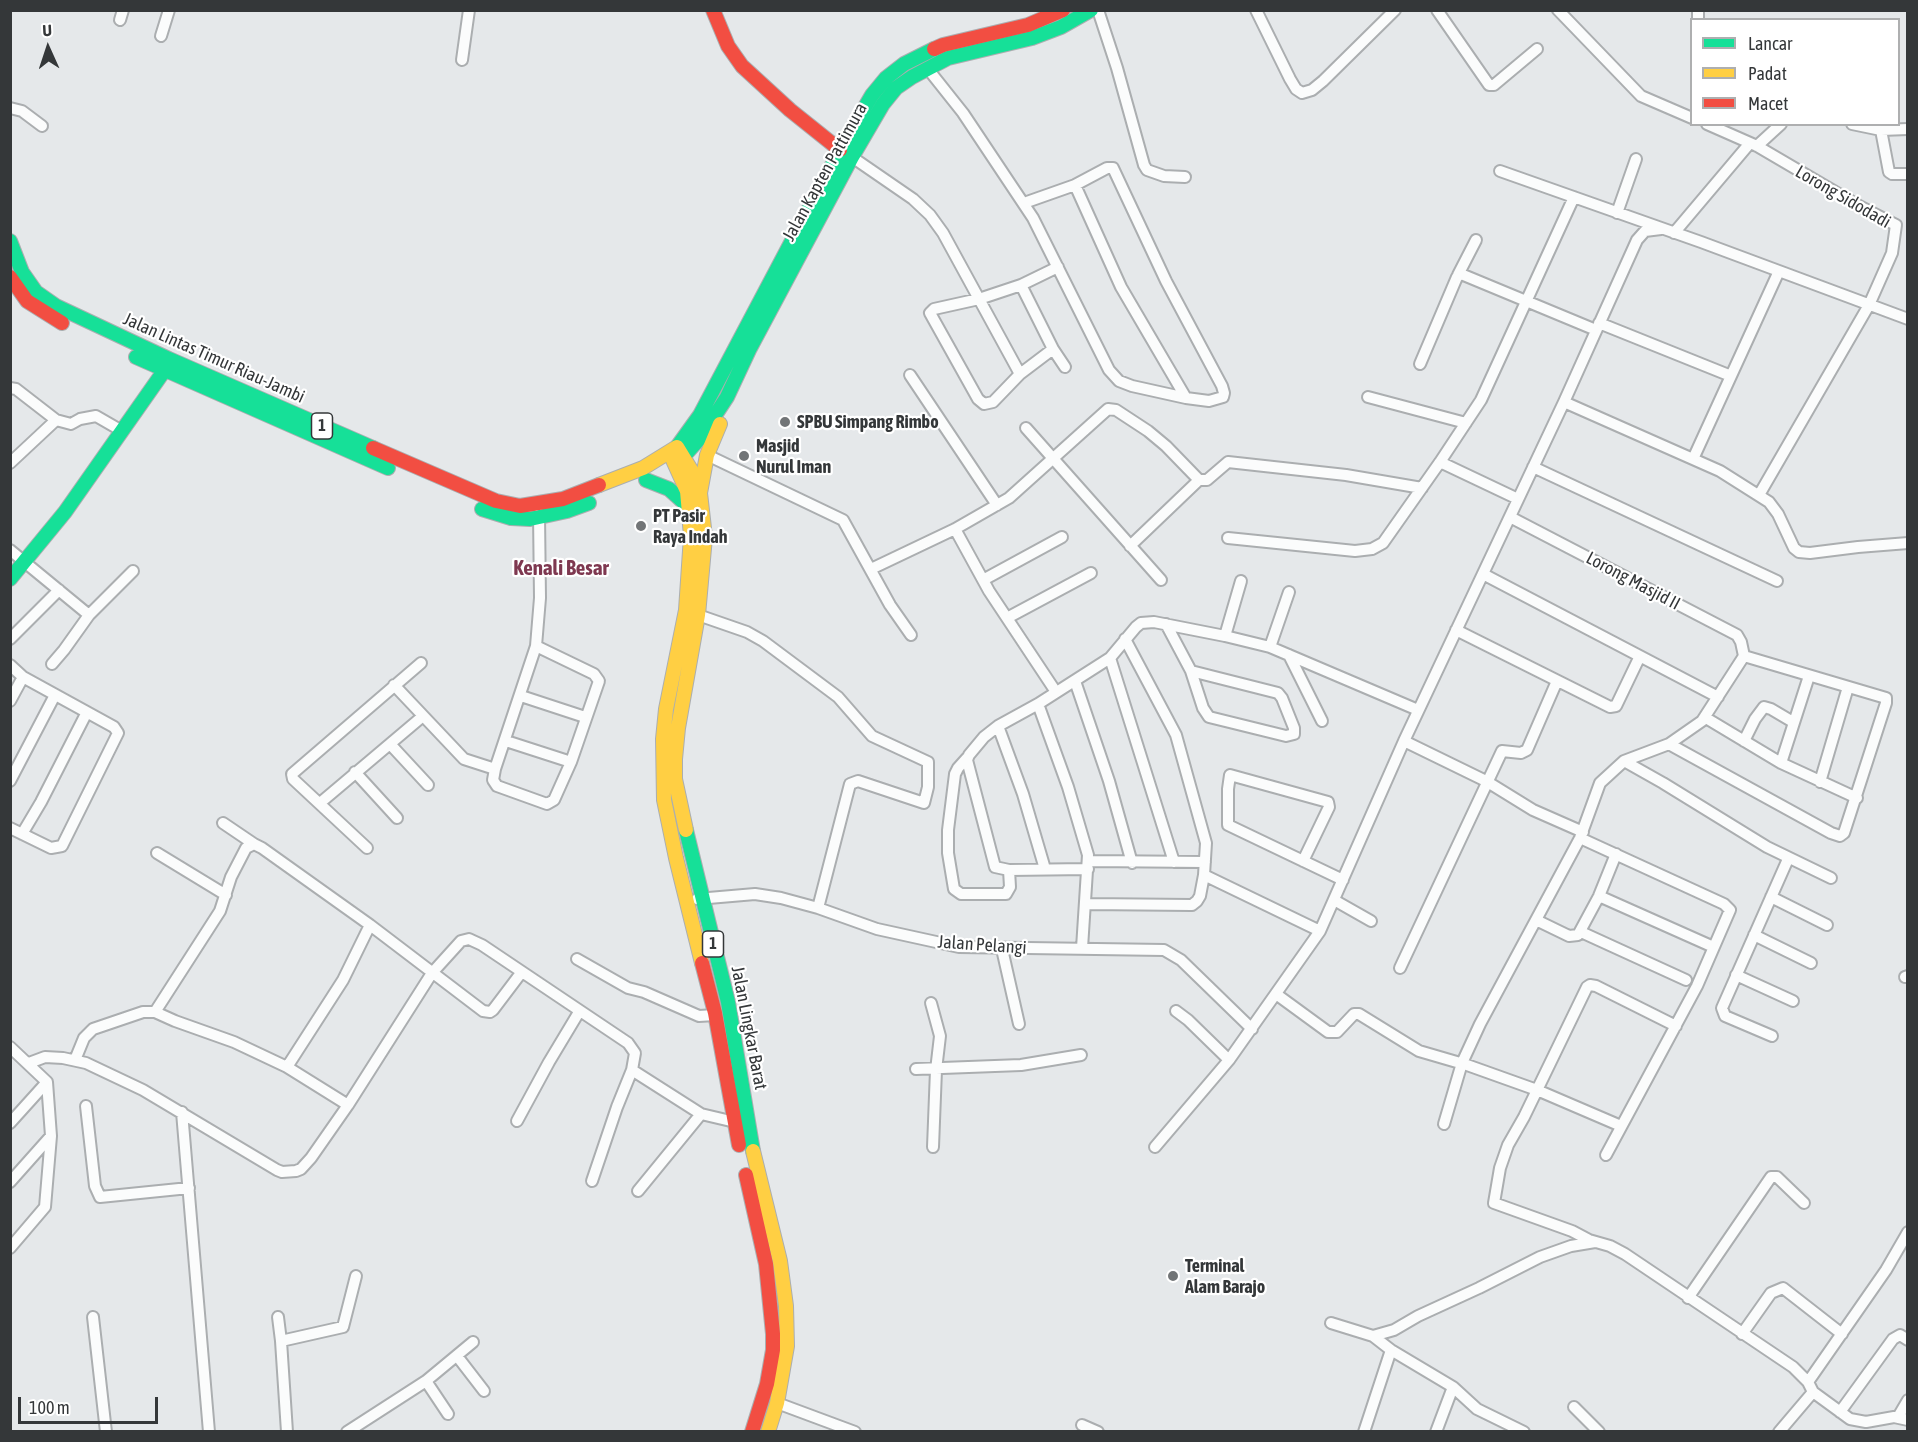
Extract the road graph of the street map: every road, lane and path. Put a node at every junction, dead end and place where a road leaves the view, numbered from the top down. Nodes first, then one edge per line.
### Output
1 (169, 10) edge
2 (469, 10) edge
3 (713, 10) edge
4 (1063, 10) edge
5 (1091, 10) edge
6 (1098, 10) edge
7 (1256, 10) edge
8 (1395, 10) edge
9 (1437, 10) edge
10 (1558, 10) edge
11 (161, 36) dead end
12 (1538, 49) dead end
13 (462, 60) dead end
14 (928, 69) junction
15 (10, 108) edge
16 (1690, 117) edge
17 (42, 126) dead end
18 (1712, 126) edge
19 (1778, 126) edge
20 (1862, 126) edge
21 (1908, 129) edge
22 (1881, 130) junction
23 (1753, 144) junction
24 (846, 154) junction
25 (1636, 159) dead end
26 (1500, 171) dead end
27 (1908, 174) edge
28 (1185, 177) dead end
29 (1075, 185) junction
30 (1574, 197) junction
31 (1024, 203) junction
32 (1617, 213) junction
33 (1661, 229) junction
34 (1674, 233) junction
35 (800, 240) junction
36 (1476, 240) dead end
37 (10, 241) edge
38 (1058, 267) junction
39 (1779, 271) junction
40 (1458, 275) junction
41 (10, 277) edge
42 (1021, 285) junction
43 (979, 299) junction
44 (1527, 302) junction
45 (1869, 305) junction
46 (1908, 319) edge
47 (1598, 326) junction
48 (1053, 349) junction
49 (1420, 364) dead end
50 (1065, 367) dead end
51 (164, 371) junction
52 (1020, 374) junction
53 (910, 375) dead end
54 (1731, 376) junction
55 (12, 391) edge
56 (727, 397) junction
57 (1368, 397) dead end
58 (1186, 398) junction
59 (1564, 402) junction
60 (56, 420) junction
61 (1466, 423) junction
62 (1026, 428) dead end
63 (122, 431) junction
64 (362, 450) junction
65 (676, 455) junction
66 (707, 455) junction
67 (1054, 458) junction
68 (1693, 459) junction
69 (1440, 462) junction
70 (10, 463) edge
71 (1533, 467) junction
72 (646, 480) junction
73 (1199, 480) junction
74 (1422, 488) junction
75 (700, 493) junction
76 (1760, 495) junction
77 (1518, 499) junction
78 (997, 505) junction
79 (689, 507) junction
80 (538, 511) junction
81 (1510, 517) junction
82 (955, 529) junction
83 (1062, 537) dead end
84 (1228, 538) dead end
85 (1908, 543) edge
86 (1130, 546) junction
87 (10, 550) edge
88 (25, 563) junction
89 (871, 569) junction
90 (133, 571) dead end
91 (1091, 573) dead end
92 (1483, 574) junction
93 (10, 579) edge
94 (983, 580) junction
95 (1161, 580) dead end
96 (1241, 581) dead end
97 (1777, 581) dead end
98 (59, 590) junction
99 (1289, 592) dead end
100 (89, 615) junction
101 (698, 615) junction
102 (1007, 618) junction
103 (1166, 624) junction
104 (1456, 630) junction
105 (911, 635) dead end
106 (1225, 636) junction
107 (10, 639) edge
108 (1125, 639) junction
109 (536, 646) junction
110 (1270, 647) junction
111 (1289, 655) junction
112 (1640, 656) junction
113 (1744, 656) junction
114 (1110, 658) junction
115 (421, 663) dead end
116 (52, 664) dead end
117 (10, 665) edge
118 (1191, 671) junction
119 (1809, 676) junction
120 (23, 677) junction
121 (1075, 681) junction
122 (1557, 681) junction
123 (394, 685) junction
124 (1848, 687) junction
125 (1056, 692) junction
126 (55, 695) junction
127 (521, 696) junction
128 (1718, 697) junction
129 (10, 701) edge
130 (1038, 704) junction
131 (1418, 710) junction
132 (87, 712) junction
133 (423, 716) junction
134 (585, 717) junction
135 (1706, 718) junction
136 (1322, 721) dead end
137 (1794, 722) junction
138 (998, 726) junction
139 (506, 741) junction
140 (1404, 741) junction
141 (1744, 741) junction
142 (390, 744) junction
143 (1669, 744) junction
144 (968, 758) junction
145 (1624, 761) junction
146 (570, 762) junction
147 (1781, 763) junction
148 (495, 770) junction
149 (355, 772) junction
150 (10, 781) edge
151 (1486, 782) junction
152 (1820, 782) junction
153 (428, 785) dead end
154 (1857, 798) junction
155 (320, 803) junction
156 (397, 818) dead end
157 (223, 823) dead end
158 (10, 828) edge
159 (22, 834) junction
160 (1582, 835) junction
161 (254, 844) junction
162 (367, 848) dead end
163 (157, 853) dead end
164 (1616, 854) junction
165 (1788, 859) junction
166 (1303, 861) junction
167 (1174, 862) junction
168 (1205, 862) junction
169 (1132, 863) junction
170 (1088, 865) junction
171 (1009, 870) junction
172 (1045, 870) junction
173 (1204, 875) junction
174 (1831, 879) dead end
175 (1343, 880) junction
176 (226, 895) junction
177 (1599, 896) junction
178 (1771, 897) junction
179 (695, 899) junction
180 (1334, 900) junction
181 (1086, 904) junction
182 (818, 908) junction
183 (1536, 920) junction
184 (1371, 921) dead end
185 (1827, 924) dead end
186 (370, 925) junction
187 (1320, 931) junction
188 (1581, 933) junction
189 (1754, 936) junction
190 (1709, 945) dead end
191 (1082, 948) junction
192 (1002, 949) junction
193 (576, 959) dead end
194 (1811, 963) dead end
195 (1400, 968) dead end
196 (432, 973) junction
197 (521, 973) junction
198 (1736, 975) junction
199 (1686, 980) dead end
200 (1276, 994) junction
201 (1793, 1000) dead end
202 (931, 1003) dead end
203 (155, 1011) junction
204 (1176, 1011) dead end
205 (579, 1012) junction
206 (715, 1015) junction
207 (1019, 1024) dead end
208 (1676, 1026) junction
209 (1252, 1029) junction
210 (1772, 1036) dead end
211 (15, 1051) edge
212 (1081, 1055) dead end
213 (1229, 1059) junction
214 (75, 1060) junction
215 (29, 1063) junction
216 (1462, 1063) junction
217 (10, 1064) edge
218 (287, 1067) junction
219 (916, 1069) dead end
220 (632, 1070) junction
221 (936, 1070) junction
222 (47, 1082) junction
223 (1538, 1090) junction
224 (86, 1106) dead end
225 (348, 1106) junction
226 (182, 1112) junction
227 (701, 1114) junction
228 (517, 1121) dead end
229 (735, 1122) junction
230 (10, 1123) edge
231 (1444, 1124) dead end
232 (1621, 1126) junction
233 (51, 1136) junction
234 (933, 1147) dead end
235 (1155, 1148) dead end
236 (1606, 1155) dead end
237 (592, 1181) dead end
238 (10, 1182) edge
239 (189, 1188) junction
240 (638, 1191) dead end
241 (1804, 1203) dead end
242 (1908, 1232) edge
243 (1594, 1242) junction
244 (10, 1248) edge
245 (356, 1275) dead end
246 (1688, 1298) junction
247 (93, 1317) dead end
248 (278, 1317) dead end
249 (1331, 1323) dead end
250 (1742, 1334) junction
251 (1842, 1334) junction
252 (1373, 1336) junction
253 (1908, 1340) edge
254 (281, 1341) junction
255 (472, 1342) dead end
256 (1391, 1350) junction
257 (457, 1356) junction
258 (426, 1382) junction
259 (1452, 1387) junction
260 (1810, 1387) junction
261 (484, 1391) dead end
262 (1908, 1400) edge
263 (777, 1403) junction
264 (1574, 1407) dead end
265 (1840, 1412) junction
266 (448, 1414) dead end
267 (1903, 1418) edge
268 (1082, 1425) dead end
269 (106, 1431) edge
270 (209, 1431) edge
271 (287, 1431) edge
272 (347, 1431) edge
273 (752, 1431) edge
274 (768, 1431) edge
275 (855, 1431) edge
276 (1098, 1431) edge
277 (1364, 1431) edge
278 (1436, 1431) edge
279 (1524, 1431) edge
280 (1599, 1431) edge
281 (1779, 1431) edge

1 - 11 street
2 - 13 street
3 - 24 main road
4 - 24 main road, Jalan Kapten Pattimura
5 - 14 main road, Jalan Kapten Pattimura
6 - 28 street
7 - 8 street
9 - 12 street
10 - 16 street
14 - 24 main road, Jalan Kapten Pattimura
14 - 31 street
15 - 17 street
18 - 23 street
19 - 23 street
20 - 22 street
21 - 22 street
22 - 27 street
23 - 34 street
23 - 45 street, Lorong Sidodadi
24 - 35 main road, Jalan Kapten Pattimura
24 - 43 street
25 - 32 street
26 - 30 street
29 - 31 street
29 - 58 street
29 - 58 street
30 - 32 street
30 - 44 street
31 - 38 street
32 - 33 street
33 - 34 street
33 - 47 street
34 - 39 street
35 - 56 main road, Jalan Kapten Pattimura
35 - 65 main road, Jalan Kapten Pattimura
36 - 40 street
37 - 64 main road, Jalan Lintas Timur Riau-Jambi / 1
38 - 42 street
38 - 58 street
39 - 45 street
39 - 54 street
40 - 44 street
40 - 49 street
41 - 51 main road, Jalan Lintas Timur Riau-Jambi / 1
42 - 43 street
42 - 48 street
43 - 52 street
43 - 52 street
44 - 47 street
44 - 61 street
45 - 46 street
45 - 76 street
47 - 54 street
47 - 59 street
48 - 50 street
48 - 52 street
51 - 63 main road
51 - 64 main road, Jalan Lintas Timur Riau-Jambi / 1
53 - 78 street
54 - 68 street
55 - 60 street
56 - 65 main road, Jalan Kapten Pattimura
56 - 66 main road
57 - 61 street
59 - 68 street
59 - 71 street
60 - 63 street
60 - 70 street
61 - 69 street
62 - 67 street
63 - 88 main road
64 - 80 main road, Jalan Lintas Timur Riau-Jambi / 1
65 - 72 main road, Jalan Lintas Timur Riau-Jambi / 1
65 - 75 main road, Jalan Lingkar Barat / 1
65 - 79 main road, Jalan Lingkar Barat / 1
65 - 80 main road, Jalan Lintas Timur Riau-Jambi / 1
66 - 75 main road
66 - 89 street
67 - 73 street
67 - 78 street
67 - 86 street
68 - 76 street
69 - 74 street
69 - 77 street
71 - 77 street
71 - 97 street
72 - 79 main road
72 - 80 main road, Jalan Lintas Timur Riau-Jambi / 1
73 - 74 street
73 - 86 street
74 - 84 street
75 - 101 main road, Jalan Lingkar Barat / 1
76 - 85 street
77 - 81 street
78 - 82 street
79 - 179 main road, Jalan Lingkar Barat / 1
80 - 109 street
81 - 92 street
81 - 113 street, Lorong Masjid II
82 - 89 street
82 - 94 street
83 - 94 street
86 - 95 street
87 - 88 street
88 - 93 main road
88 - 98 street
89 - 105 street
90 - 100 street
91 - 102 street
92 - 104 street
92 - 112 street
94 - 102 street
96 - 106 street
98 - 100 street
98 - 107 street
99 - 110 street
100 - 116 street
101 - 179 main road, Jalan Lingkar Barat / 1
101 - 182 street
102 - 125 street
103 - 106 street
103 - 108 street
103 - 118 street
104 - 122 street
104 - 131 street
106 - 110 street
108 - 114 street
108 - 168 street
109 - 127 street
109 - 134 street
110 - 111 street
111 - 131 street
111 - 136 street
112 - 122 street
112 - 128 street
113 - 119 street
113 - 128 street
114 - 121 street
114 - 167 street
115 - 123 street
117 - 120 street
118 - 118 street
119 - 124 street
119 - 137 street
120 - 126 street
120 - 129 street
121 - 125 street
121 - 169 street
122 - 151 street
123 - 133 street
123 - 155 street
124 - 152 street
124 - 154 street
125 - 130 street
126 - 132 street
126 - 150 street
127 - 134 street
127 - 139 street
128 - 135 street
130 - 138 street
130 - 170 street
131 - 140 street
132 - 159 street
132 - 159 street
133 - 142 street
133 - 148 street
134 - 146 street
135 - 141 street
135 - 143 street
137 - 141 street
137 - 147 street
138 - 144 street
138 - 172 street
139 - 146 street
139 - 148 street
140 - 151 street
140 - 175 street
141 - 147 street
142 - 149 street
142 - 153 street
143 - 145 street
143 - 154 street
144 - 171 street
144 - 171 street
145 - 160 street
145 - 165 street
146 - 148 street
147 - 152 street
149 - 155 street
149 - 156 street
151 - 160 street
151 - 195 street
152 - 154 street
155 - 162 street
157 - 161 street
158 - 159 street
160 - 164 street
160 - 183 street
161 - 176 street
161 - 186 street
163 - 176 street
164 - 177 street
164 - 208 street
165 - 174 street
165 - 178 street
166 - 166 street
166 - 175 street
167 - 168 street
167 - 169 street
168 - 173 street
169 - 170 street
170 - 172 street
170 - 181 street
171 - 172 street
173 - 181 street
173 - 187 street
175 - 180 street
176 - 203 street
177 - 188 street
177 - 190 street
178 - 185 street
178 - 189 street
179 - 182 street, Jalan Pelangi
179 - 206 main road, Jalan Lingkar Barat / 1
179 - 263 main road, Jalan Lingkar Barat / 1
180 - 184 street
180 - 187 street
181 - 191 street
182 - 192 street, Jalan Pelangi
183 - 188 street
183 - 216 street
186 - 196 street
186 - 218 street
187 - 200 street
188 - 199 street
189 - 194 street
189 - 198 street
191 - 192 street, Jalan Pelangi
191 - 209 street, Jalan Pelangi
192 - 207 street
193 - 206 street
196 - 197 street
196 - 197 street
196 - 225 street
197 - 205 street
198 - 201 street
198 - 210 street
200 - 209 street
200 - 216 street
202 - 221 street
203 - 214 street
203 - 218 street
204 - 213 street
205 - 220 street
205 - 228 street
206 - 229 main road, Jalan Lingkar Barat / 1
208 - 223 street
208 - 232 street
209 - 213 street
211 - 215 street
211 - 217 street
212 - 221 street
213 - 235 street
214 - 215 street
214 - 226 street
215 - 222 street
216 - 223 street
216 - 231 street
218 - 225 street
219 - 221 street
220 - 227 street
220 - 237 street
221 - 234 street
222 - 230 street
222 - 233 street
223 - 232 street
223 - 243 street
224 - 239 street
225 - 226 street
226 - 239 street
227 - 229 street
227 - 240 street
229 - 273 main road, Jalan Lingkar Barat / 1
232 - 236 street
233 - 238 street
233 - 244 street
239 - 270 street
241 - 246 street
242 - 251 street
243 - 246 street
243 - 252 street
245 - 254 street
246 - 250 street
247 - 269 street
248 - 254 street
249 - 252 street
250 - 251 street
250 - 260 street
251 - 260 street
252 - 256 street
253 - 265 street
254 - 271 street
255 - 257 street
256 - 259 street
256 - 277 street
257 - 258 street
257 - 261 street
258 - 266 street
258 - 272 street
259 - 278 street
259 - 279 street
260 - 265 street
260 - 281 street
262 - 267 street
263 - 274 main road, Jalan Lingkar Barat / 1
263 - 275 street
264 - 280 street
265 - 267 street
268 - 276 street

